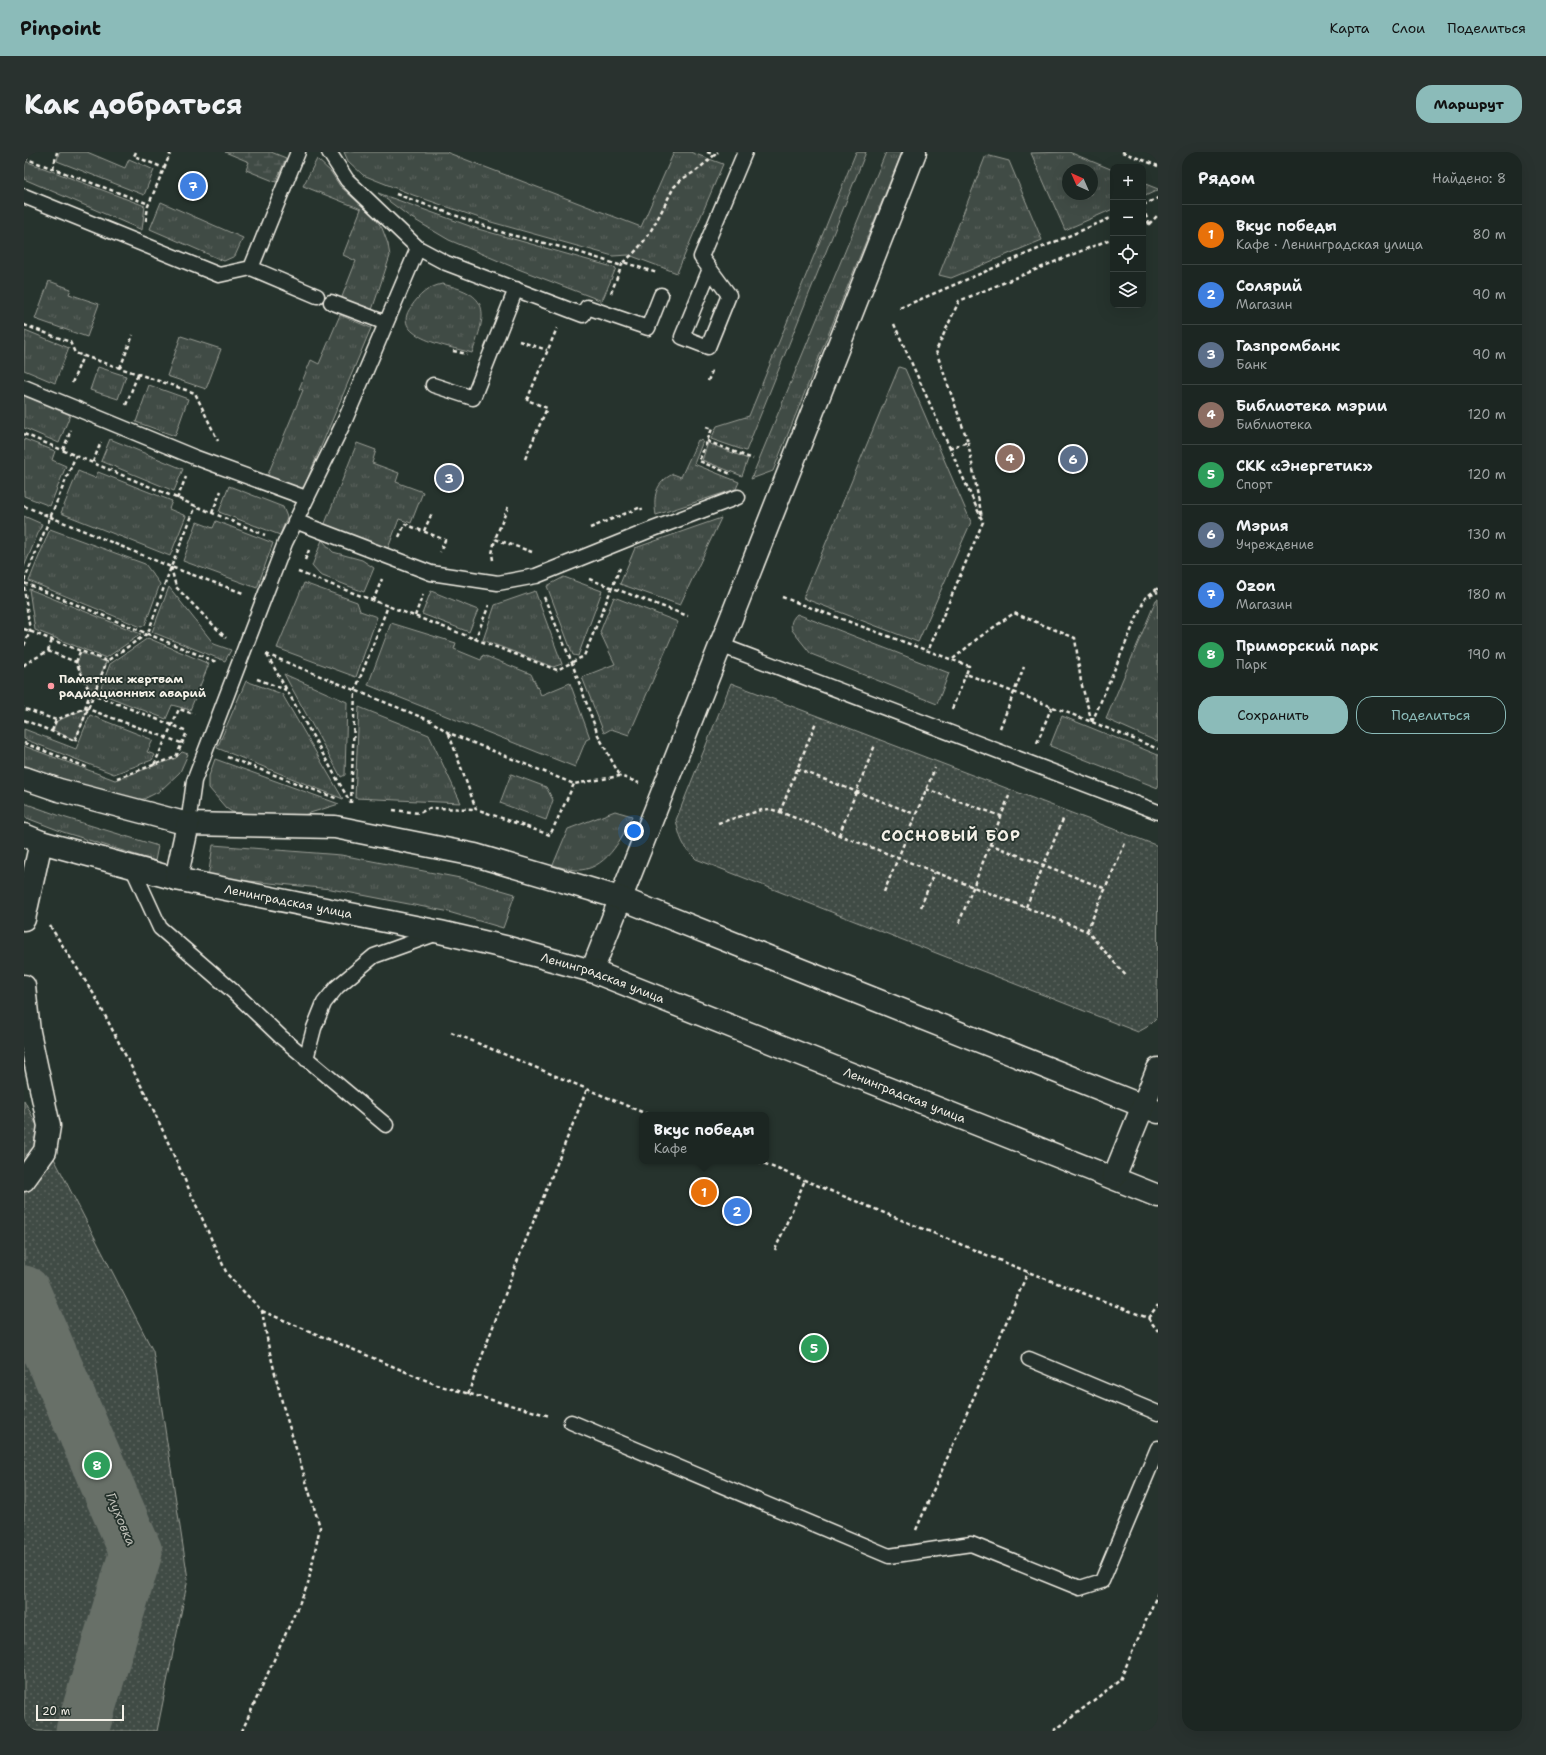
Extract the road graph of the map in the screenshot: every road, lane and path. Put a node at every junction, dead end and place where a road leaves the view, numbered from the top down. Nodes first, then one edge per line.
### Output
1 (26, 152) edge
2 (57, 152) edge
3 (136, 152) edge
4 (171, 152) edge
5 (298, 152) edge
6 (329, 152) edge
7 (718, 152) edge
8 (745, 152) edge
9 (914, 152) edge
10 (1122, 152) edge
11 (24, 157) edge
12 (1158, 166) edge
13 (164, 168) junction
14 (53, 169) junction
15 (392, 193) dead end
16 (24, 196) edge
17 (1158, 198) edge
18 (148, 204) junction
19 (1146, 204) edge
20 (1158, 215) edge
21 (1110, 218) edge
22 (1146, 218) edge
23 (1148, 224) joint
24 (145, 226) dead end
25 (1110, 239) edge
26 (418, 248) junction
27 (623, 262) junction
28 (622, 266) junction
29 (251, 268) junction
30 (710, 269) junction
31 (659, 273) dead end
32 (614, 285) dead end
33 (516, 289) junction
34 (661, 295) dead end
35 (317, 296) dead end
36 (331, 302) dead end
37 (900, 308) dead end
38 (386, 323) junction
39 (559, 323) dead end
40 (894, 324) dead end
41 (24, 325) edge
42 (133, 335) dead end
43 (517, 340) dead end
44 (547, 350) junction
45 (83, 356) junction
46 (120, 368) junction
47 (138, 374) junction
48 (433, 385) dead end
49 (24, 387) edge
50 (64, 404) junction
51 (73, 425) dead end
52 (118, 426) junction
53 (706, 427) dead end
54 (24, 434) edge
55 (103, 437) dead end
56 (707, 441) junction
57 (968, 442) junction
58 (949, 448) junction
59 (63, 450) junction
60 (76, 454) junction
61 (525, 459) dead end
62 (753, 459) dead end
63 (93, 462) junction
64 (209, 462) junction
65 (188, 471) dead end
66 (738, 477) dead end
67 (223, 485) dead end
68 (738, 497) dead end
69 (306, 498) junction
70 (177, 499) junction
71 (24, 506) edge
72 (196, 506) junction
73 (508, 507) dead end
74 (212, 513) junction
75 (432, 513) dead end
76 (50, 517) junction
77 (295, 522) junction
78 (983, 522) junction
79 (589, 528) dead end
80 (648, 531) junction
81 (424, 532) junction
82 (271, 538) dead end
83 (538, 550) dead end
84 (391, 556) junction
85 (621, 566) dead end
86 (171, 567) junction
87 (299, 573) dead end
88 (431, 573) junction
89 (383, 578) dead end
90 (585, 578) dead end
91 (24, 582) edge
92 (612, 587) junction
93 (24, 588) edge
94 (425, 588) dead end
95 (1158, 588) edge
96 (1158, 592) edge
97 (543, 595) dead end
98 (782, 597) dead end
99 (1145, 598) junction
100 (262, 600) junction
101 (373, 601) junction
102 (388, 606) junction
103 (415, 616) junction
104 (688, 616) dead end
105 (484, 617) dead end
106 (24, 629) edge
107 (30, 631) junction
108 (148, 633) junction
109 (52, 640) junction
110 (475, 640) junction
111 (720, 645) junction
112 (24, 646) edge
113 (246, 646) junction
114 (48, 651) junction
115 (928, 651) junction
116 (80, 652) junction
117 (266, 654) junction
118 (952, 660) junction
119 (107, 661) junction
120 (76, 662) junction
121 (572, 663) junction
122 (24, 666) edge
123 (1024, 667) dead end
124 (214, 669) dead end
125 (237, 672) junction
126 (966, 674) junction
127 (287, 690) junction
128 (355, 691) junction
129 (1014, 692) junction
130 (90, 693) junction
131 (95, 695) junction
132 (1052, 706) junction
133 (85, 708) junction
134 (197, 708) dead end
135 (24, 709) edge
136 (90, 709) junction
137 (952, 710) dead end
138 (194, 714) junction
139 (24, 720) edge
140 (56, 720) junction
141 (192, 720) dead end
142 (816, 722) dead end
143 (1092, 722) junction
144 (172, 725) junction
145 (189, 726) dead end
146 (999, 728) dead end
147 (52, 731) junction
148 (187, 732) junction
149 (449, 733) junction
150 (166, 738) junction
151 (1037, 742) dead end
152 (24, 743) edge
153 (181, 744) junction
154 (186, 744) dead end
155 (875, 745) dead end
156 (1158, 749) edge
157 (220, 754) dead end
158 (154, 765) junction
159 (934, 768) dead end
160 (797, 769) junction
161 (94, 770) dead end
162 (620, 776) junction
163 (24, 778) edge
164 (115, 779) dead end
165 (574, 784) junction
166 (641, 784) dead end
167 (926, 789) junction
168 (856, 791) junction
169 (1009, 796) dead end
170 (350, 804) junction
171 (358, 805) dead end
172 (389, 809) dead end
173 (476, 809) junction
174 (780, 812) junction
175 (1158, 812) edge
176 (915, 814) junction
177 (1001, 816) junction
178 (1064, 817) dead end
179 (718, 823) dead end
180 (188, 824) junction
181 (839, 835) junction
182 (32, 839) edge
183 (1126, 841) dead end
184 (989, 844) junction
185 (898, 857) junction
186 (1044, 864) junction
187 (132, 867) junction
188 (934, 872) junction
189 (176, 879) junction
190 (972, 887) junction
191 (1106, 889) junction
192 (884, 892) dead end
193 (620, 898) junction
194 (921, 907) dead end
195 (1026, 907) junction
196 (24, 919) edge
197 (959, 923) dead end
198 (50, 926) dead end
199 (1087, 931) junction
200 (440, 932) junction
201 (592, 972) junction
202 (1127, 977) dead end
203 (24, 986) edge
204 (452, 1032) dead end
205 (306, 1059) junction
206 (1158, 1069) edge
207 (587, 1089) junction
208 (1150, 1109) edge
209 (642, 1112) edge
210 (386, 1125) dead end
211 (765, 1164) edge
212 (1114, 1177) junction
213 (24, 1180) edge
214 (804, 1180) junction
215 (1158, 1196) edge
216 (775, 1250) dead end
217 (1028, 1272) junction
218 (1158, 1305) edge
219 (262, 1311) junction
220 (1148, 1318) junction
221 (1158, 1331) edge
222 (1029, 1359) dead end
223 (468, 1394) junction
224 (1158, 1413) edge
225 (571, 1422) joint
226 (1158, 1448) edge
227 (906, 1553) junction
228 (1158, 1593) edge
229 (242, 1731) edge
230 (1054, 1731) edge

1 - 11 path
2 - 14 path
3 - 13 path
4 - 13 path
5 - 29 lane
6 - 26 lane
7 - 27 path
8 - 30 lane
9 - 111 main road
10 - 12 path
11 - 14 path
13 - 18 path
14 - 18 path
15 - 28 path
16 - 29 lane
17 - 19 path
18 - 24 path
20 - 23 path
21 - 37 path
22 - 23 path
25 - 57 path
26 - 33 lane
26 - 38 lane
27 - 28 path
27 - 31 path
28 - 32 path
29 - 35 lane
30 - 30 lane
33 - 34 lane
33 - 48 lane
36 - 38 lane
38 - 69 lane
39 - 44 path
40 - 58 path
41 - 45 path
42 - 46 path
43 - 44 path
44 - 61 path
45 - 46 path
45 - 50 path
46 - 47 path
47 - 52 path
47 - 64 path
49 - 50 lane
50 - 52 lane
51 - 59 path
52 - 64 lane
53 - 56 path
54 - 59 path
55 - 63 path
56 - 62 path
56 - 66 path
57 - 58 path
57 - 78 path
58 - 78 path
59 - 60 path
60 - 63 path
60 - 76 path
63 - 70 path
64 - 69 lane
65 - 70 path
67 - 74 path
68 - 80 lane
69 - 77 lane
70 - 72 path
71 - 76 path
72 - 74 path
72 - 86 path
73 - 83 path
74 - 82 path
75 - 81 path
76 - 86 path
76 - 91 path
77 - 84 lane
77 - 100 lane
78 - 115 path
79 - 80 path
80 - 88 lane
81 - 84 path
81 - 88 path
84 - 88 lane
85 - 92 path
86 - 100 path
86 - 108 path
86 - 113 path
87 - 101 path
89 - 101 path
90 - 92 path
91 - 108 path
92 - 104 path
92 - 121 path
93 - 107 path
94 - 103 path
95 - 99 path
96 - 99 path
97 - 121 path
98 - 115 path
99 - 143 path
100 - 113 lane
101 - 102 path
102 - 103 path
102 - 128 path
103 - 110 path
105 - 110 path
106 - 107 path
107 - 109 path
107 - 112 path
108 - 119 path
108 - 124 path
109 - 114 path
109 - 116 path
110 - 121 path
111 - 175 lane
111 - 193 main road
113 - 117 path
113 - 125 lane
114 - 120 path
114 - 122 path
115 - 118 path
116 - 119 path
116 - 120 path
117 - 127 path
117 - 128 path
118 - 126 path
118 - 143 path
119 - 131 path
120 - 130 path
121 - 162 path
123 - 129 path
125 - 127 path
125 - 180 lane
126 - 129 path
126 - 137 path
127 - 170 path
128 - 149 path
128 - 170 path
129 - 132 path
129 - 146 path
130 - 131 path
130 - 133 path
131 - 136 path
131 - 144 path
132 - 143 path
132 - 151 path
133 - 136 path
133 - 140 path
134 - 138 path
135 - 140 path
136 - 147 path
136 - 150 path
138 - 141 path
138 - 144 path
139 - 147 path
140 - 147 path
142 - 160 path
143 - 156 path
144 - 148 path
144 - 150 path
145 - 148 path
148 - 153 path
149 - 165 path
149 - 173 path
150 - 153 path
150 - 158 path
152 - 161 path
153 - 154 path
153 - 158 path
155 - 168 path
157 - 170 path
158 - 164 path
159 - 167 path
160 - 168 path
160 - 174 path
162 - 165 path
162 - 166 path
163 - 180 main road
165 - 173 path
167 - 176 path
167 - 177 path
168 - 176 path
168 - 181 path
169 - 177 path
170 - 171 path
172 - 173 path
174 - 179 path
174 - 181 path
176 - 185 path
177 - 184 path
178 - 186 path
180 - 189 main road
180 - 193 main road
181 - 185 path
182 - 187 main road, Ленинградская улица
182 - 196 main road
183 - 191 path
184 - 186 path
184 - 190 path
185 - 188 path
185 - 192 path
186 - 191 path
186 - 195 path
187 - 189 main road, Ленинградская улица
187 - 205 lane
188 - 190 path
188 - 194 path
189 - 200 main road, Ленинградская улица
190 - 195 path
190 - 197 path
191 - 199 path
193 - 201 main road
193 - 208 main road
195 - 199 path
198 - 219 path
199 - 202 path
200 - 201 main road, Ленинградская улица
200 - 205 lane
201 - 212 main road, Ленинградская улица
203 - 213 main road
204 - 207 path
205 - 210 lane
206 - 208 main road
207 - 209 path
207 - 223 path
208 - 212 main road
211 - 214 path
212 - 215 main road, Ленинградская улица
214 - 216 path
214 - 217 path
217 - 220 path
217 - 227 path
218 - 220 path
219 - 223 path
219 - 229 path
220 - 221 path
222 - 224 lane
223 - 225 path
225 - 227 lane
226 - 227 lane
228 - 230 path

